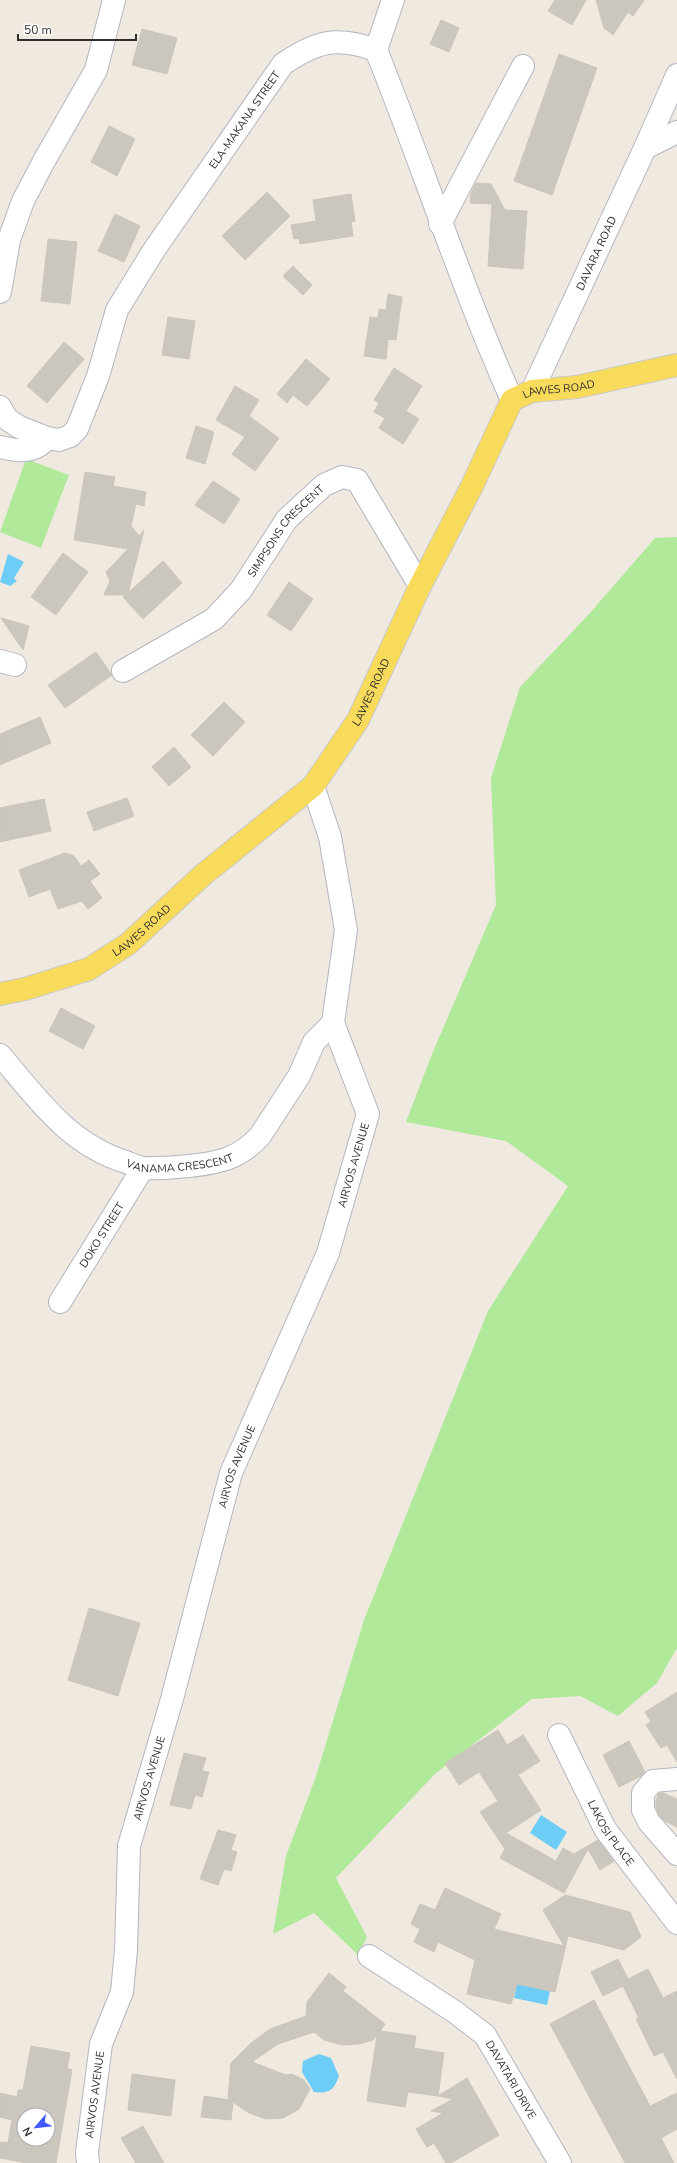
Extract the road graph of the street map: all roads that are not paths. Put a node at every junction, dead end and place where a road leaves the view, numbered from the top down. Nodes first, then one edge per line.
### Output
1 (114, 0) edge
2 (393, 0) edge
3 (376, 50) junction
4 (523, 66) dead end
5 (677, 75) edge
6 (677, 132) edge
7 (645, 148) junction
8 (440, 224) junction
9 (0, 292) edge
10 (677, 364) edge
11 (532, 391) junction
12 (512, 400) junction
13 (0, 407) edge
14 (47, 438) junction
15 (0, 447) edge
16 (420, 586) junction
17 (123, 671) dead end
18 (313, 786) junction
19 (0, 994) edge
20 (333, 1023) junction
21 (0, 1055) edge
22 (143, 1168) junction
23 (60, 1302) dead end
24 (559, 1734) dead end
25 (677, 1779) edge
26 (677, 1854) edge
27 (677, 1923) edge
28 (369, 1956) dead end
29 (88, 2163) edge
30 (560, 2163) edge

1 - 9 street
2 - 3 street
3 - 8 street
3 - 14 street, ELA-MAKANA STREET
4 - 8 street
5 - 7 street, DAVARA ROAD
6 - 7 street
7 - 11 street, DAVARA ROAD
8 - 12 street
10 - 11 main road, LAWES ROAD
11 - 12 main road, LAWES ROAD
12 - 16 main road, LAWES ROAD
13 - 14 street, ELA-MAKANA STREET
14 - 15 street
16 - 17 street, SIMPSONS CRESCENT
16 - 18 main road, LAWES ROAD
18 - 19 main road, LAWES ROAD
18 - 20 street, AIRVOS AVENUE
20 - 22 street, VANAMA CRESCENT
20 - 29 street, AIRVOS AVENUE
21 - 22 street, VANAMA CRESCENT
22 - 23 street, DOKO STREET
24 - 27 street, LAKOSI PLACE
25 - 26 street
28 - 30 street, DAVATARI DRIVE

